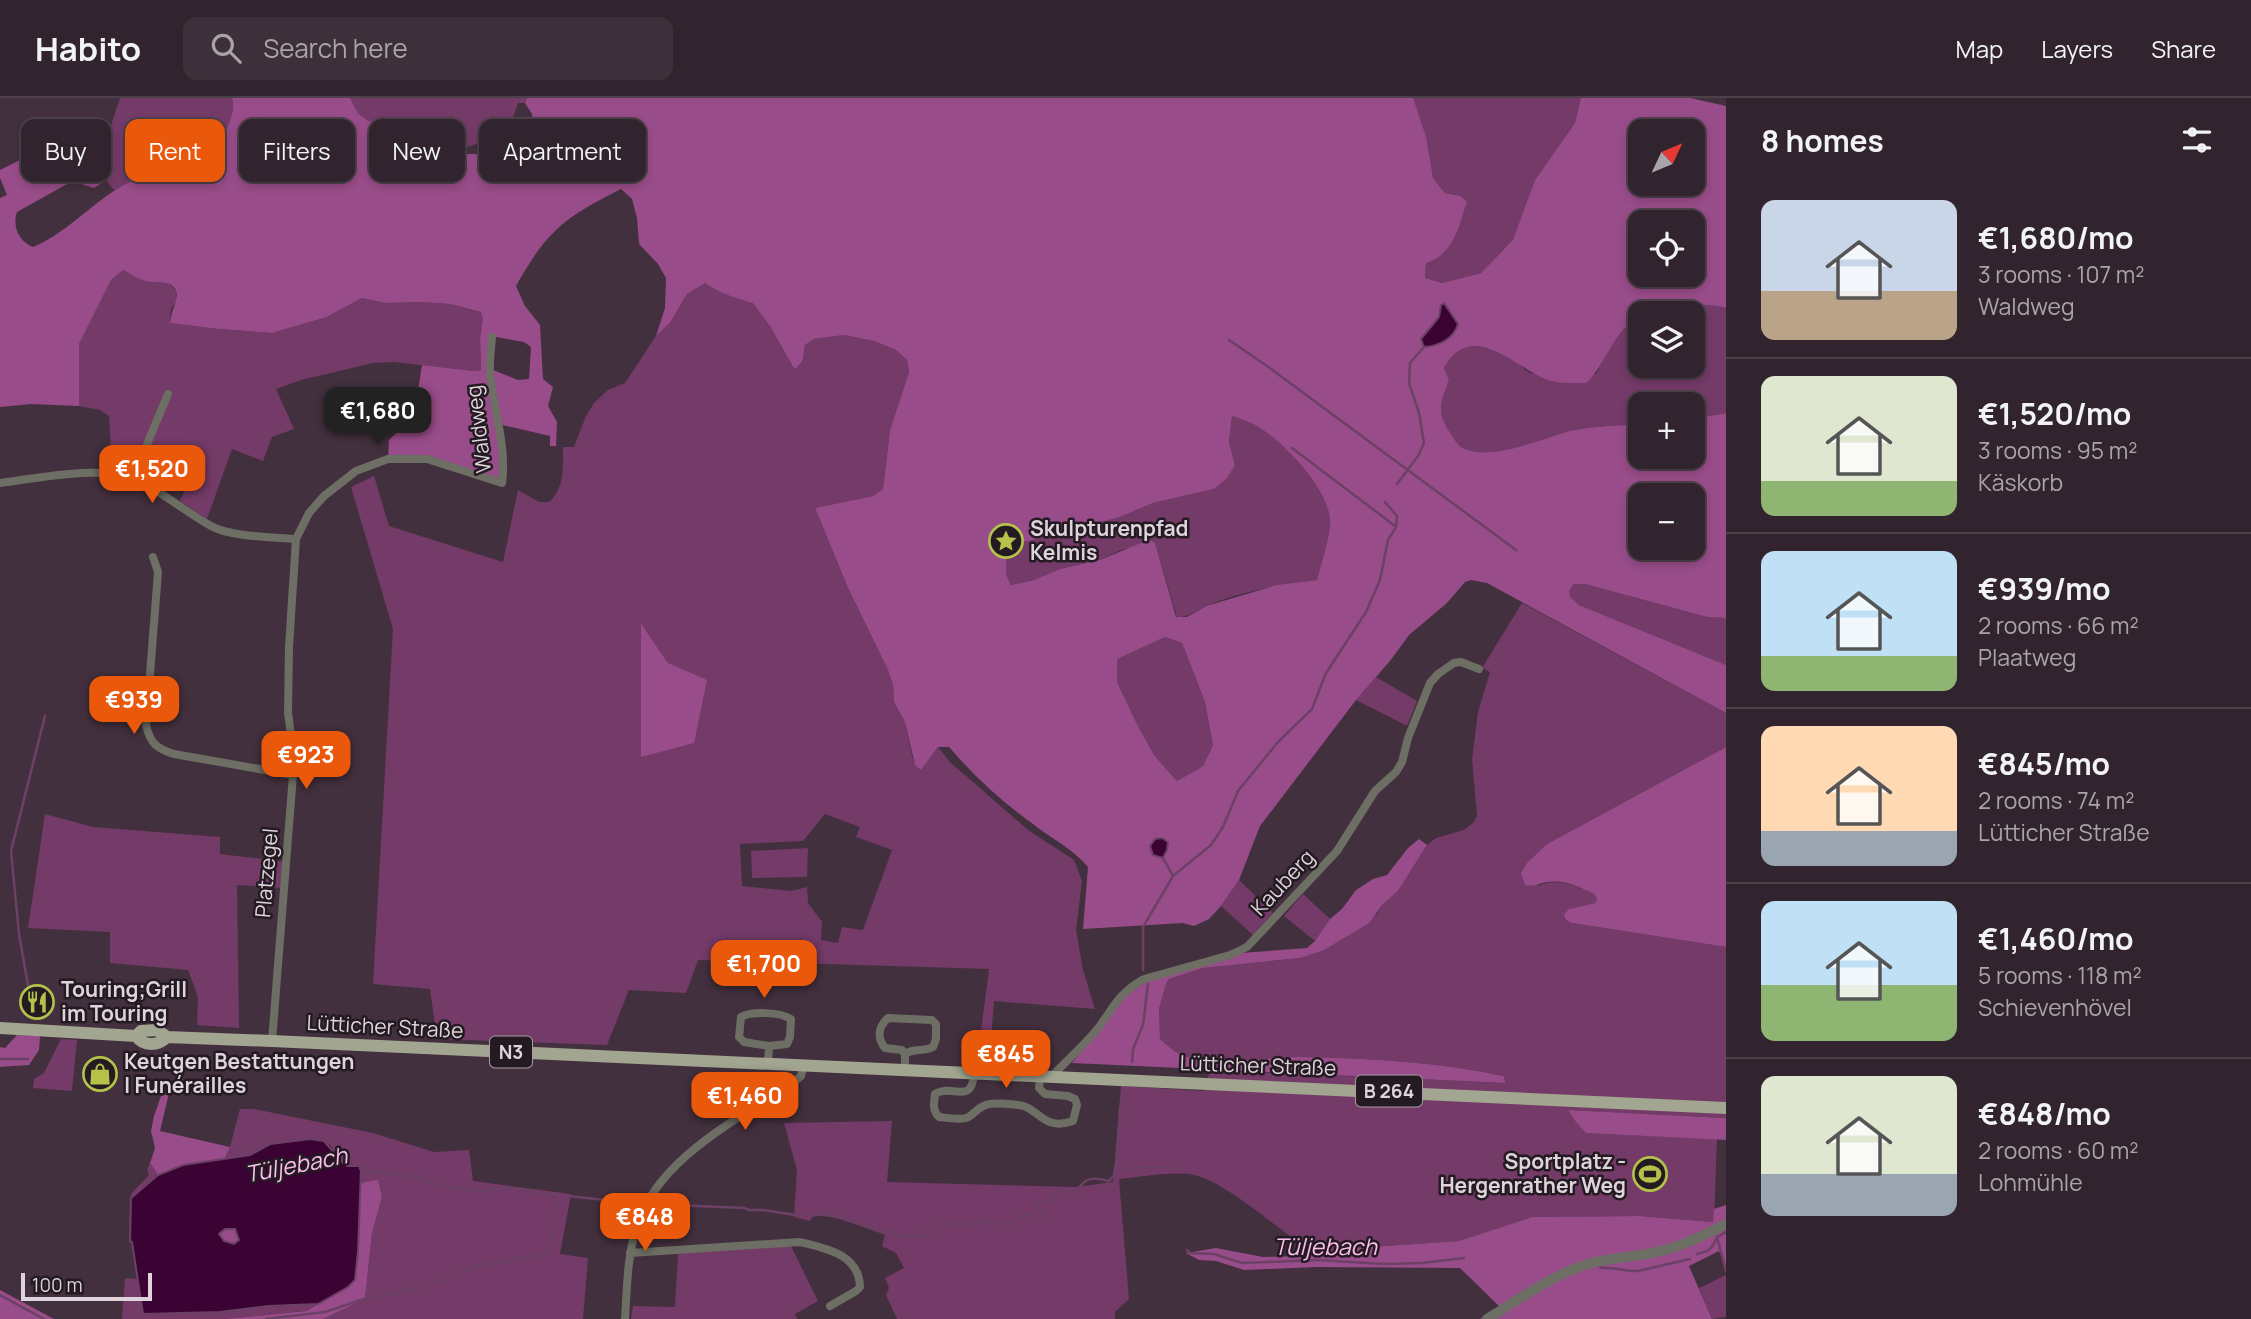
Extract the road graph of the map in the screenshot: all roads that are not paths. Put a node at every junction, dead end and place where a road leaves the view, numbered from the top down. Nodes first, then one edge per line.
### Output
1 (492, 337) dead end
2 (168, 394) dead end
3 (132, 480) junction
4 (0, 483) edge
5 (296, 539) junction
6 (153, 557) dead end
7 (1479, 669) dead end
8 (293, 775) junction
9 (0, 1028) edge
10 (272, 1041) junction
11 (769, 1046) junction
12 (905, 1054) junction
13 (768, 1064) junction
14 (804, 1065) junction
15 (905, 1069) junction
16 (974, 1074) junction
17 (1046, 1076) junction
18 (1726, 1108) edge
19 (1726, 1224) edge
20 (630, 1253) junction
21 (830, 1306) dead end
22 (625, 1319) edge
23 (1487, 1319) edge

1 - 5 street, Waldweg
2 - 3 street
3 - 4 street
3 - 5 street
5 - 8 street, Platzegel
6 - 8 street
7 - 17 street, Kauberg
8 - 10 street, Platzegel
9 - 10 main road, Lütticher Straße / N3
10 - 13 main road, Lütticher Straße / N3
11 - 11 street
11 - 13 street
12 - 12 street
12 - 15 street
13 - 14 main road, Lütticher Straße / N3
14 - 15 main road, Lütticher Straße / N3
14 - 20 street
15 - 16 main road, Lütticher Straße / N3
16 - 17 main road, Lütticher Straße / N3
16 - 17 street
17 - 18 main road, Lütticher Straße / B 264
19 - 23 street
20 - 21 street
20 - 22 street

